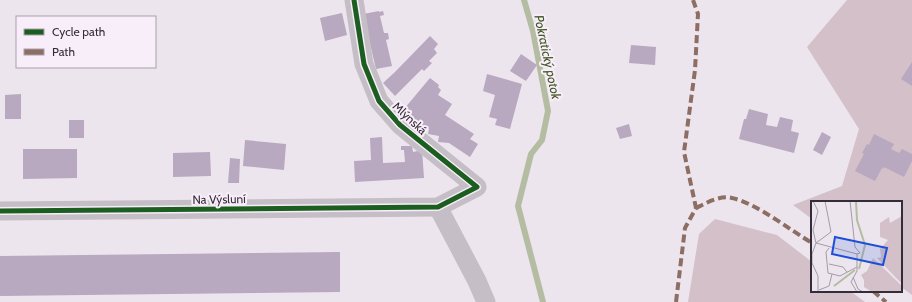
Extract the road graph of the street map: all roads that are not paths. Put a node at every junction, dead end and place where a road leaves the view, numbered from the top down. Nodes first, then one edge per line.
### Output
1 (354, 0) edge
2 (438, 207) junction
3 (0, 211) edge
4 (486, 302) edge

1 - 2 street, Mlýnská
2 - 3 street, Na Výsluní
2 - 4 street

